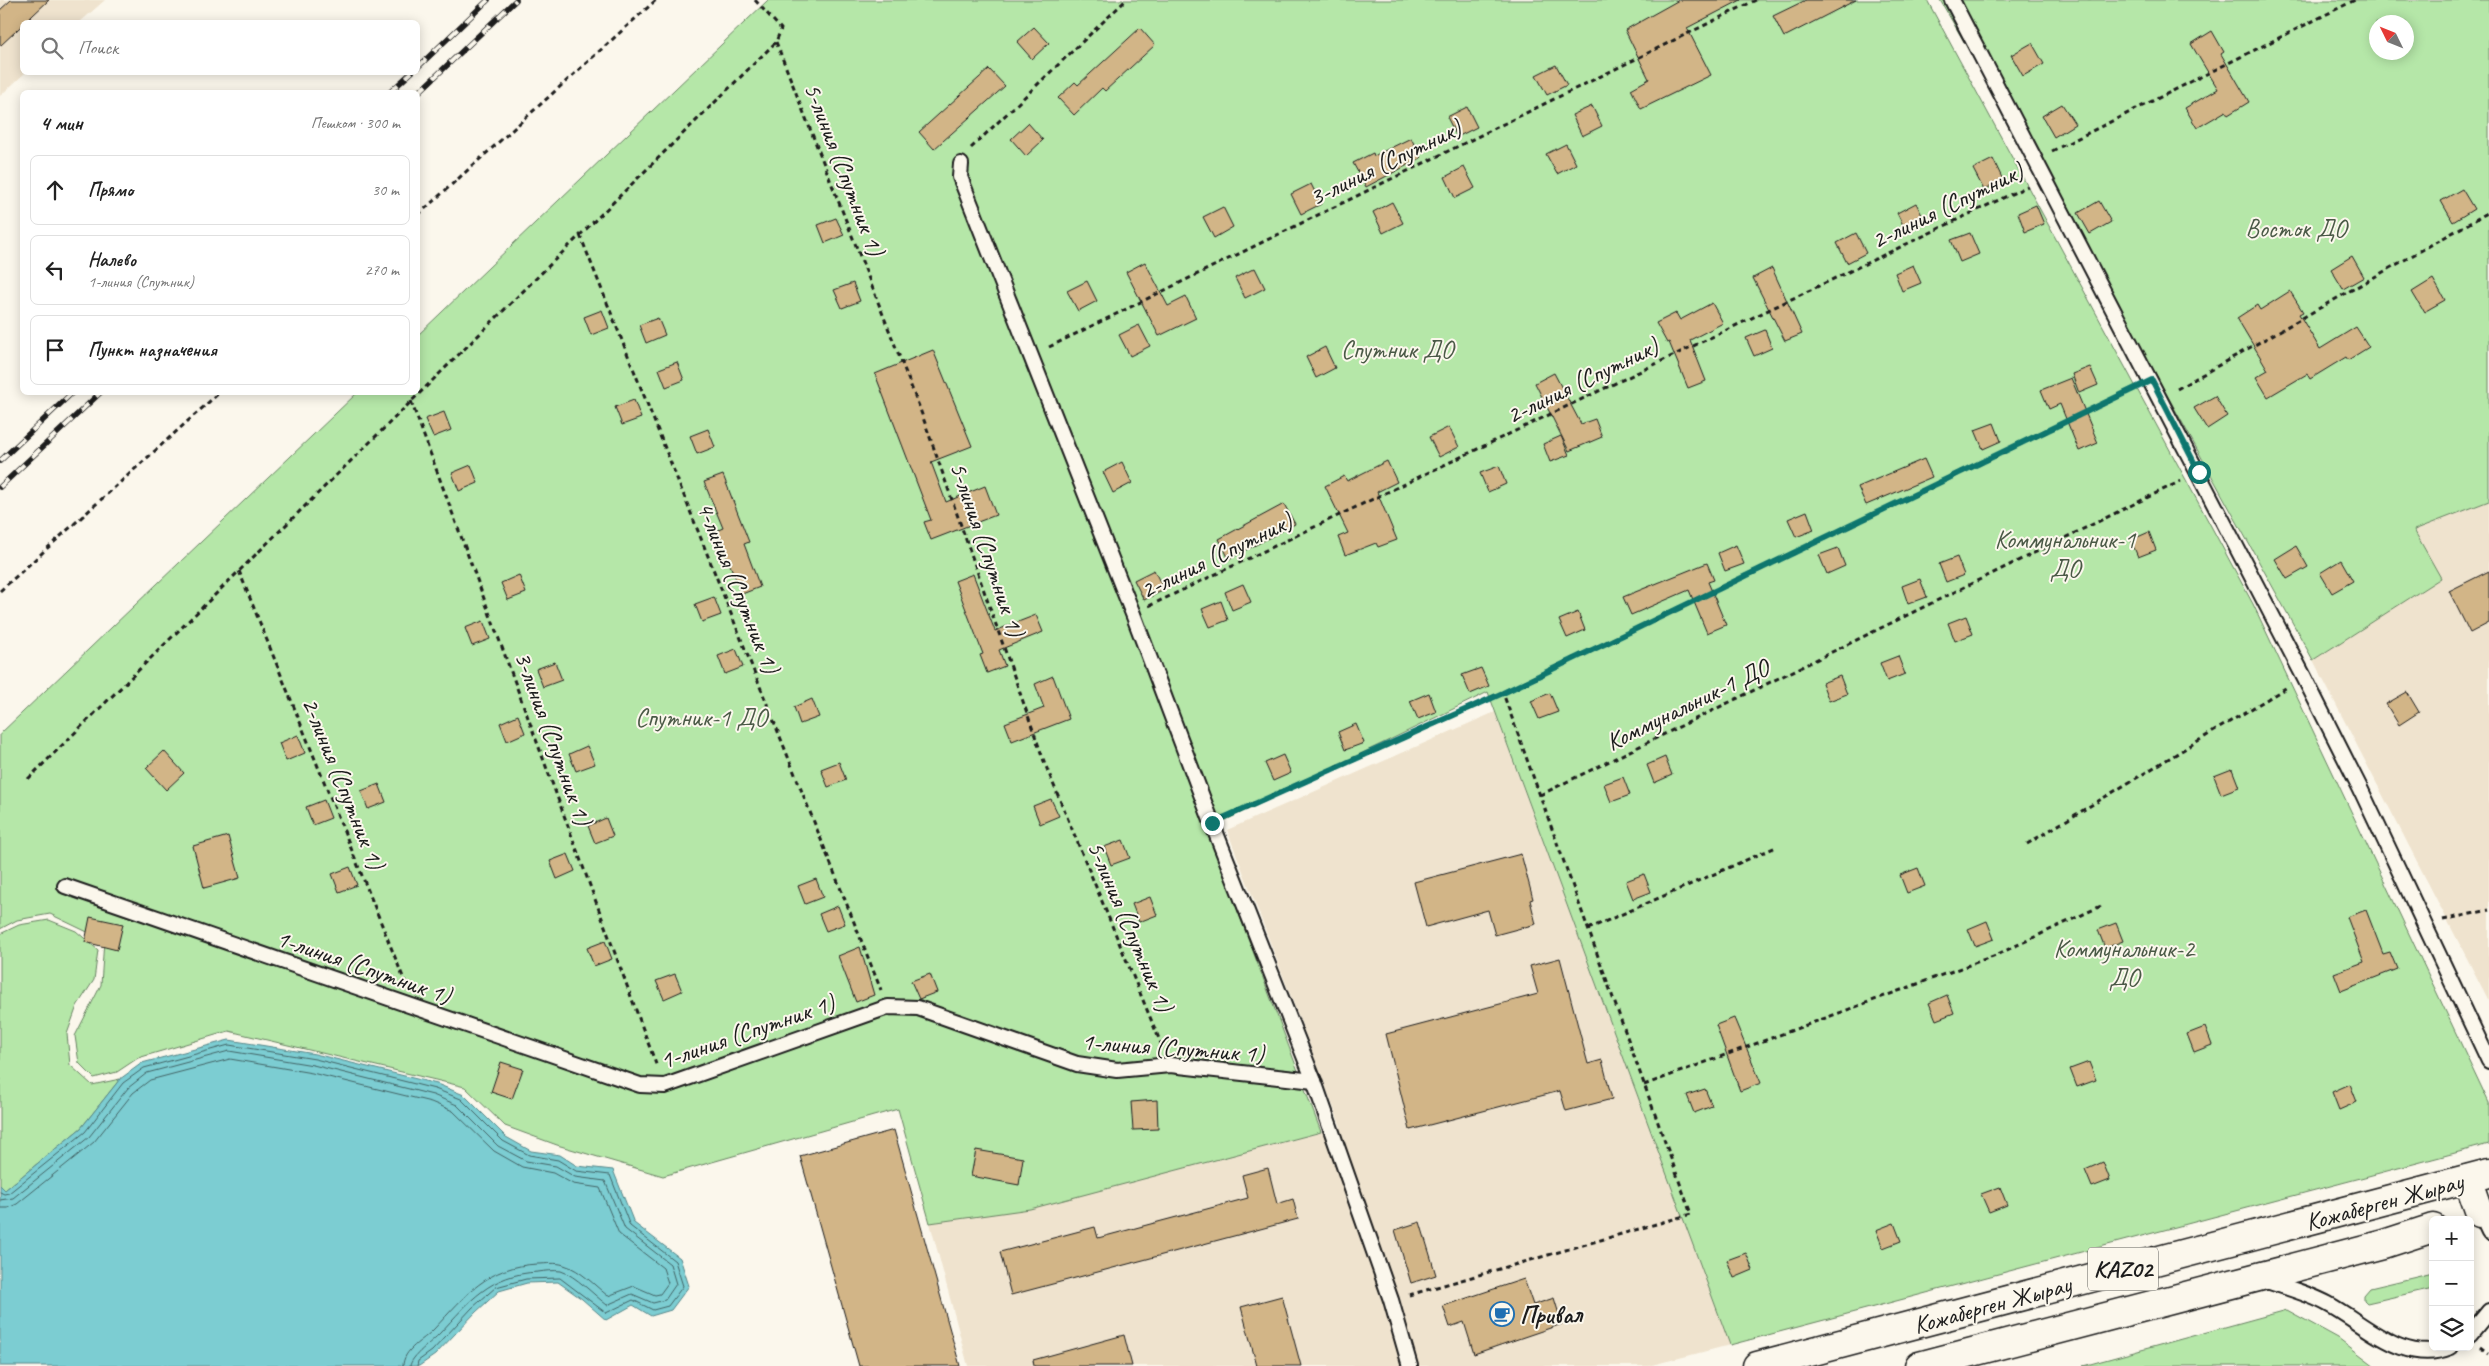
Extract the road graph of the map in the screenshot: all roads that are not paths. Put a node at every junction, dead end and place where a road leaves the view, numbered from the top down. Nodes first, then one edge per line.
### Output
1 (1952, 0) edge
2 (961, 164) road end
3 (65, 886) dead end
4 (2489, 1061) edge
5 (1314, 1081) junction
6 (2478, 1176) edge
7 (2479, 1219) edge
8 (2429, 1229) edge
9 (2256, 1278) junction
10 (2489, 1311) edge
11 (2474, 1329) edge
12 (2439, 1351) edge
13 (1410, 1366) edge
14 (1757, 1366) edge
15 (1919, 1366) edge

1 - 4 lane
2 - 5 lane
3 - 5 lane, 1-линия (Спутник 1)
5 - 13 lane
6 - 7 highway
6 - 14 highway, Кожаберген Жырау / KAZ02
8 - 9 highway, Кожаберген Жырау / KAZ02
9 - 12 lane
9 - 15 highway, Кожаберген Жырау / KAZ02
10 - 11 lane

